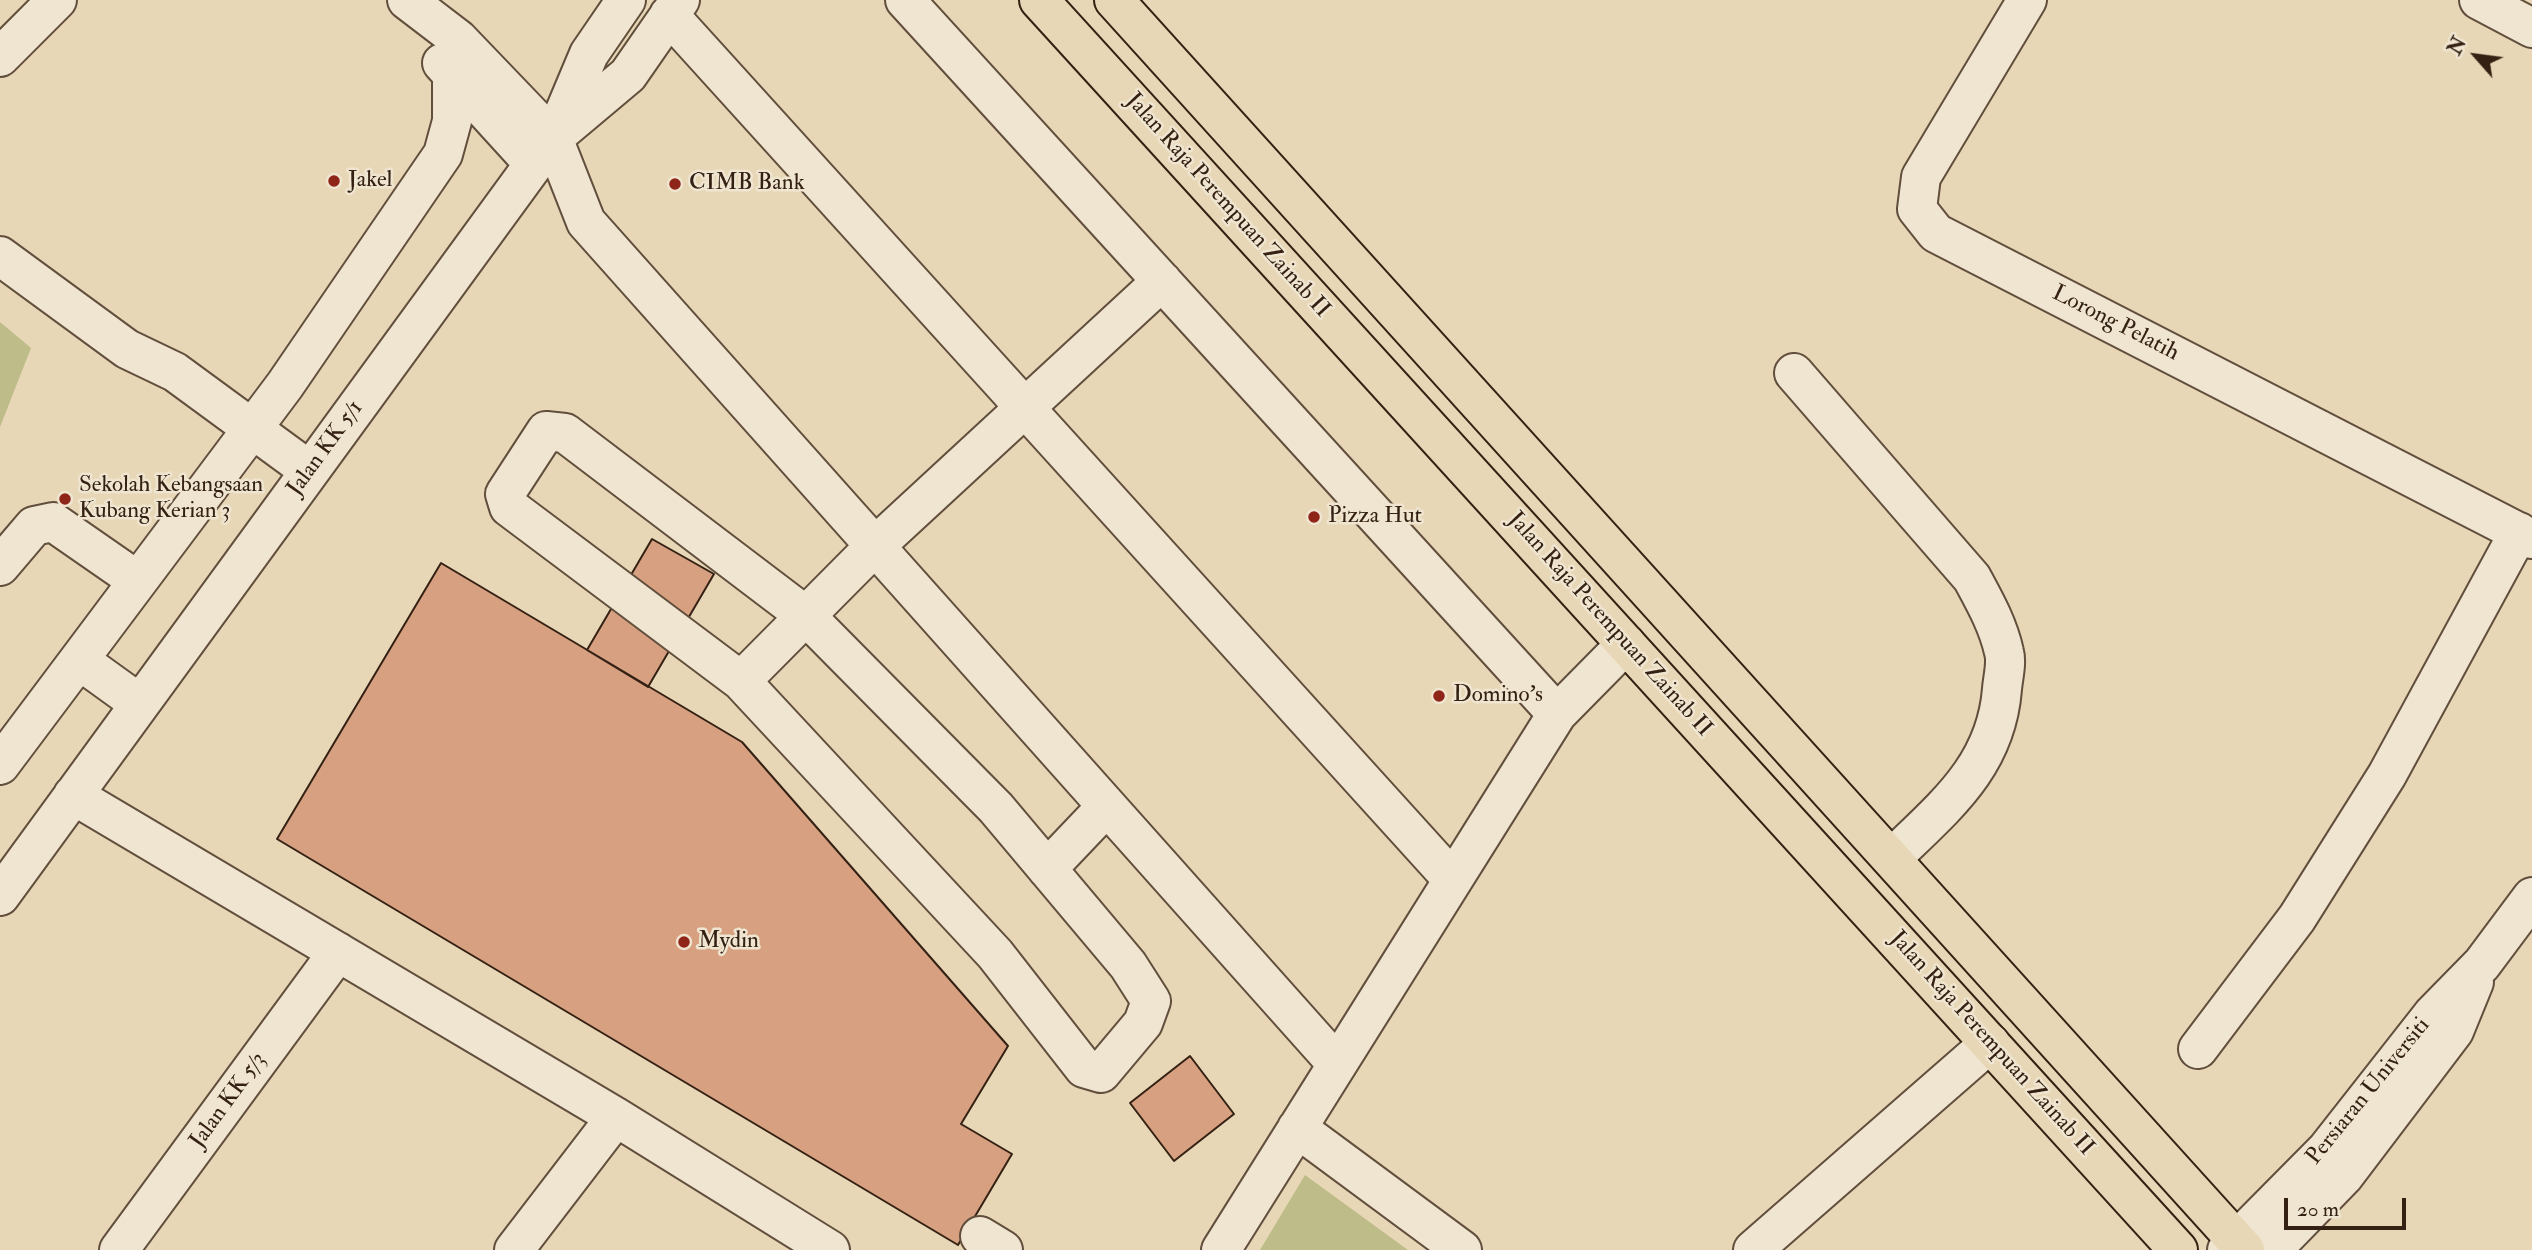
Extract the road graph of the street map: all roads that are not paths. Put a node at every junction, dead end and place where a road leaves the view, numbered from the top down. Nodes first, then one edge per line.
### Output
1 (57, 0) edge
2 (626, 0) edge
3 (905, 0) edge
4 (1039, 0) edge
5 (1114, 0) edge
6 (2027, 0) edge
7 (2479, 0) edge
8 (410, 4) edge
9 (675, 8) edge
10 (2532, 28) edge
11 (0, 57) edge
12 (452, 73) junction
13 (544, 151) junction
14 (0, 256) edge
15 (1162, 281) junction
16 (1794, 373) dead end
17 (1025, 408) junction
18 (245, 439) junction
19 (303, 481) junction
20 (2525, 536) edge
21 (874, 547) junction
22 (0, 566) edge
23 (138, 582) junction
24 (806, 617) junction
25 (1626, 644) junction
26 (79, 660) junction
27 (741, 681) junction
28 (141, 704) junction
29 (1557, 714) junction
30 (0, 765) edge
31 (74, 795) junction
32 (1106, 807) junction
33 (1892, 858) junction
34 (1047, 869) junction
35 (1452, 880) junction
36 (0, 896) edge
37 (2532, 897) edge
38 (338, 952) junction
39 (1990, 1043) junction
40 (2197, 1049) dead end
41 (1337, 1064) junction
42 (616, 1116) junction
43 (1297, 1128) junction
44 (2245, 1248) edge
45 (119, 1250) edge
46 (514, 1250) edge
47 (830, 1250) edge
48 (1221, 1250) edge
49 (1462, 1250) edge
50 (1753, 1250) edge
51 (2178, 1250) edge

1 - 11 street
2 - 13 street, Jalan KK 5/1
3 - 15 street
4 - 25 main road, Jalan Raja Perempuan Zainab II
5 - 33 main road
6 - 20 street, Lorong Pelatih
7 - 10 street
8 - 12 street
8 - 13 street
9 - 13 street, Jalan KK 5/1
9 - 17 street
12 - 13 street
12 - 18 street
13 - 19 street, Jalan KK 5/1
13 - 21 street
14 - 18 street
15 - 17 street
15 - 29 street
16 - 33 street
17 - 21 street
17 - 35 street
18 - 19 street
18 - 23 street
19 - 28 street, Jalan KK 5/1
20 - 40 street
21 - 24 street
21 - 32 street
22 - 23 street
23 - 26 street
24 - 27 street
24 - 27 street
24 - 34 street
25 - 29 street
25 - 39 main road, Jalan Raja Perempuan Zainab II
26 - 28 street
26 - 30 street
27 - 34 street
28 - 31 street, Jalan KK 5/1
29 - 35 street
31 - 36 street, Jalan KK 5/1
31 - 38 street
32 - 34 street
32 - 41 street
33 - 44 main road
35 - 41 street
37 - 44 street, Persiaran Universiti
38 - 42 street
38 - 45 street, Jalan KK 5/3
39 - 50 street
39 - 51 main road, Jalan Raja Perempuan Zainab II
41 - 43 street
42 - 46 street
42 - 47 street
43 - 48 street
43 - 49 street

